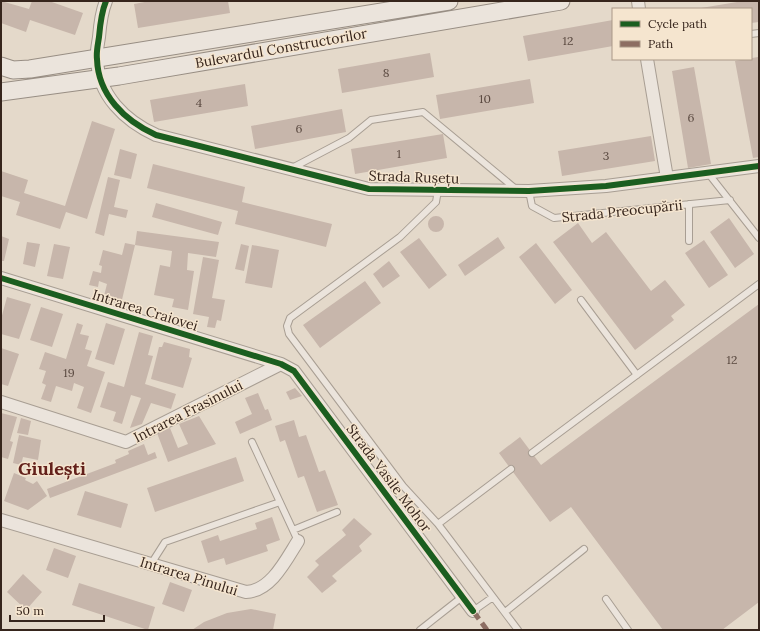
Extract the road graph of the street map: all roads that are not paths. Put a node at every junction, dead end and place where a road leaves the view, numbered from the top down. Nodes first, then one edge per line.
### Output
1 (106, 1) edge
2 (449, 1) edge
3 (561, 1) edge
4 (378, 13) junction
5 (381, 32) junction
6 (97, 58) junction
7 (647, 60) edge
8 (7, 68) edge
9 (100, 78) junction
10 (9, 91) edge
11 (759, 166) edge
12 (290, 169) junction
13 (708, 173) junction
14 (667, 178) junction
15 (438, 190) junction
16 (523, 191) junction
17 (730, 200) junction
18 (689, 204) junction
19 (759, 238) edge
20 (689, 241) dead end
21 (1, 278) edge
22 (759, 284) edge
23 (582, 300) dead end
24 (282, 364) junction
25 (636, 375) junction
26 (1, 402) edge
27 (252, 442) dead end
28 (532, 453) dead end
29 (511, 469) dead end
30 (280, 502) junction
31 (337, 512) dead end
32 (1, 520) edge
33 (438, 524) junction
34 (295, 535) junction
35 (584, 549) dead end
36 (151, 564) junction
37 (462, 597) junction
38 (494, 597) junction
39 (606, 599) dead end
40 (473, 612) joint
41 (505, 612) junction
42 (420, 630) edge
43 (518, 630) edge
44 (628, 630) edge

1 - 6 street, Strada Rușețu
2 - 4 street, Bulevardul Constructorilor
3 - 5 street, Bulevardul Constructorilor
4 - 5 street
4 - 6 street, Bulevardul Constructorilor
5 - 9 street, Bulevardul Constructorilor
6 - 8 street, Bulevardul Constructorilor
6 - 9 street, Strada Rușețu
7 - 14 street
8 - 10 street
9 - 10 street, Bulevardul Constructorilor
9 - 12 street, Strada Rușețu
11 - 13 street, Strada Rușețu
12 - 15 street, Strada Rușețu
12 - 16 lane
13 - 14 street, Strada Rușețu
13 - 17 lane
14 - 16 street, Strada Rușețu
15 - 16 street, Strada Rușețu
15 - 33 lane
16 - 18 lane, Strada Preocupării
17 - 18 lane, Strada Preocupării
17 - 19 lane
18 - 20 lane
21 - 24 street, Intrarea Craiovei
22 - 25 lane
23 - 25 lane
24 - 26 street, Intrarea Frasinului
24 - 37 street, Strada Vasile Mohor
25 - 28 lane
27 - 30 lane
29 - 33 lane
30 - 34 lane
30 - 36 lane
31 - 34 lane
32 - 36 street, Intrarea Pinului
33 - 38 lane
34 - 36 street, Intrarea Pinului
35 - 41 lane
37 - 40 street, Strada Vasile Mohor
37 - 42 lane
38 - 40 lane
38 - 41 lane
39 - 44 lane
41 - 43 lane

